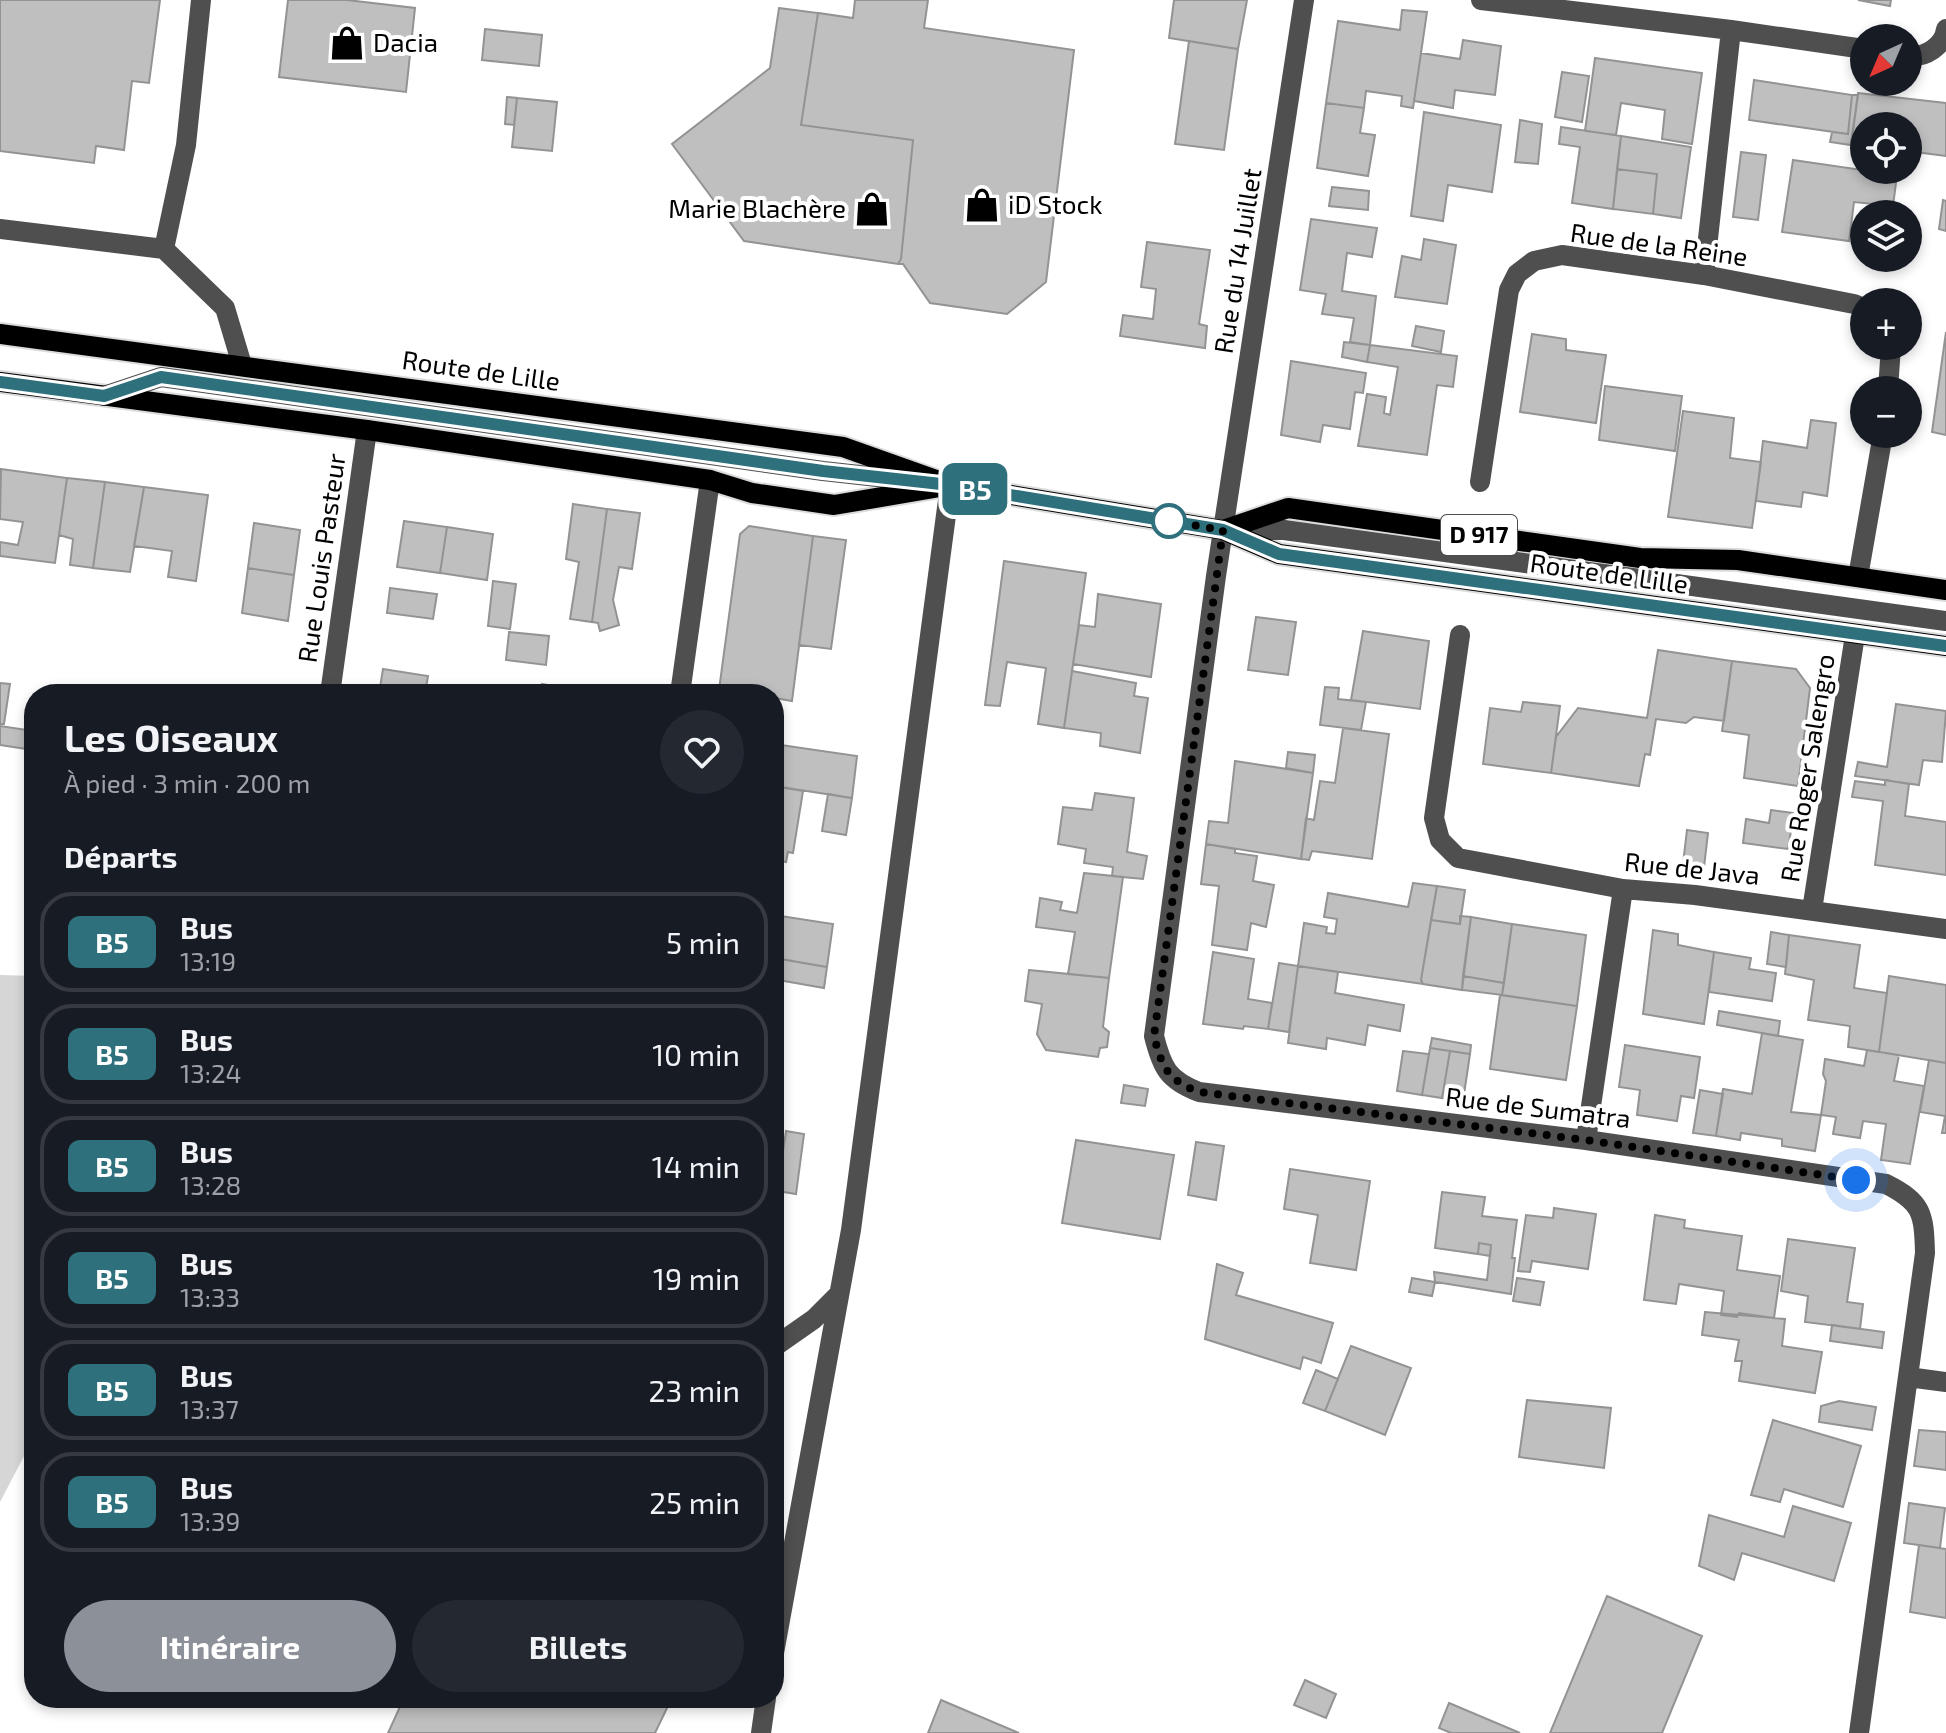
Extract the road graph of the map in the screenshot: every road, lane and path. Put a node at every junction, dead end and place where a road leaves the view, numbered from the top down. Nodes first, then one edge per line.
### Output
1 (201, 0) edge
2 (1304, 0) edge
3 (1481, 0) edge
4 (1946, 29) edge
5 (1731, 30) junction
6 (1850, 47) edge
7 (1922, 55) edge
8 (0, 229) edge
9 (164, 249) junction
10 (1704, 275) junction
11 (1850, 303) edge
12 (0, 334) edge
13 (242, 365) junction
14 (0, 382) edge
15 (104, 396) junction
16 (367, 430) junction
17 (1881, 448) edge
18 (710, 480) junction
19 (1480, 482) dead end
20 (950, 485) junction
21 (1223, 530) junction
22 (1858, 577) junction
23 (1946, 590) edge
24 (1946, 621) edge
25 (1460, 635) dead end
26 (1855, 635) junction
27 (1946, 646) edge
28 (331, 684) edge
29 (681, 684) edge
30 (1623, 889) junction
31 (1812, 910) junction
32 (1946, 929) edge
33 (1586, 1140) junction
34 (837, 1296) junction
35 (784, 1340) edge
36 (1908, 1377) junction
37 (1946, 1382) edge
38 (784, 1596) edge
39 (765, 1708) edge
40 (761, 1733) edge
41 (1859, 1733) edge

1 - 9 street
2 - 21 street, Rue du 14 Juillet
3 - 5 street
4 - 7 street
5 - 6 street
5 - 10 street
8 - 9 street
9 - 13 street
10 - 11 street, Rue de la Reine
10 - 19 street, Rue de la Reine
12 - 13 main road, Route de Lille / D 917
13 - 20 main road, Route de Lille / D 917
14 - 15 main road, Route de Lille / D 917
15 - 16 main road, Route de Lille / D 917
15 - 20 street
16 - 18 main road, Route de Lille / D 917
16 - 28 street, Rue Louis Pasteur
17 - 22 street
18 - 20 main road, Route de Lille / D 917
18 - 29 street
20 - 21 main road, Route de Lille / D 917
20 - 34 street
21 - 22 main road, Route de Lille / D 917
21 - 24 street
21 - 26 main road, Route de Lille / D 917
21 - 33 street, Rue de Sumatra
22 - 23 main road, Route de Lille / D 917
25 - 30 street, Rue de Java
26 - 27 main road, Route de Lille / D 917
26 - 31 street, Rue Roger Salengro
30 - 31 street, Rue de Java
30 - 33 street
31 - 32 street, Rue de Java
33 - 36 street, Rue de Sumatra
34 - 35 street
34 - 38 street
36 - 37 street
36 - 41 street, Rue de Sumatra
39 - 40 street

